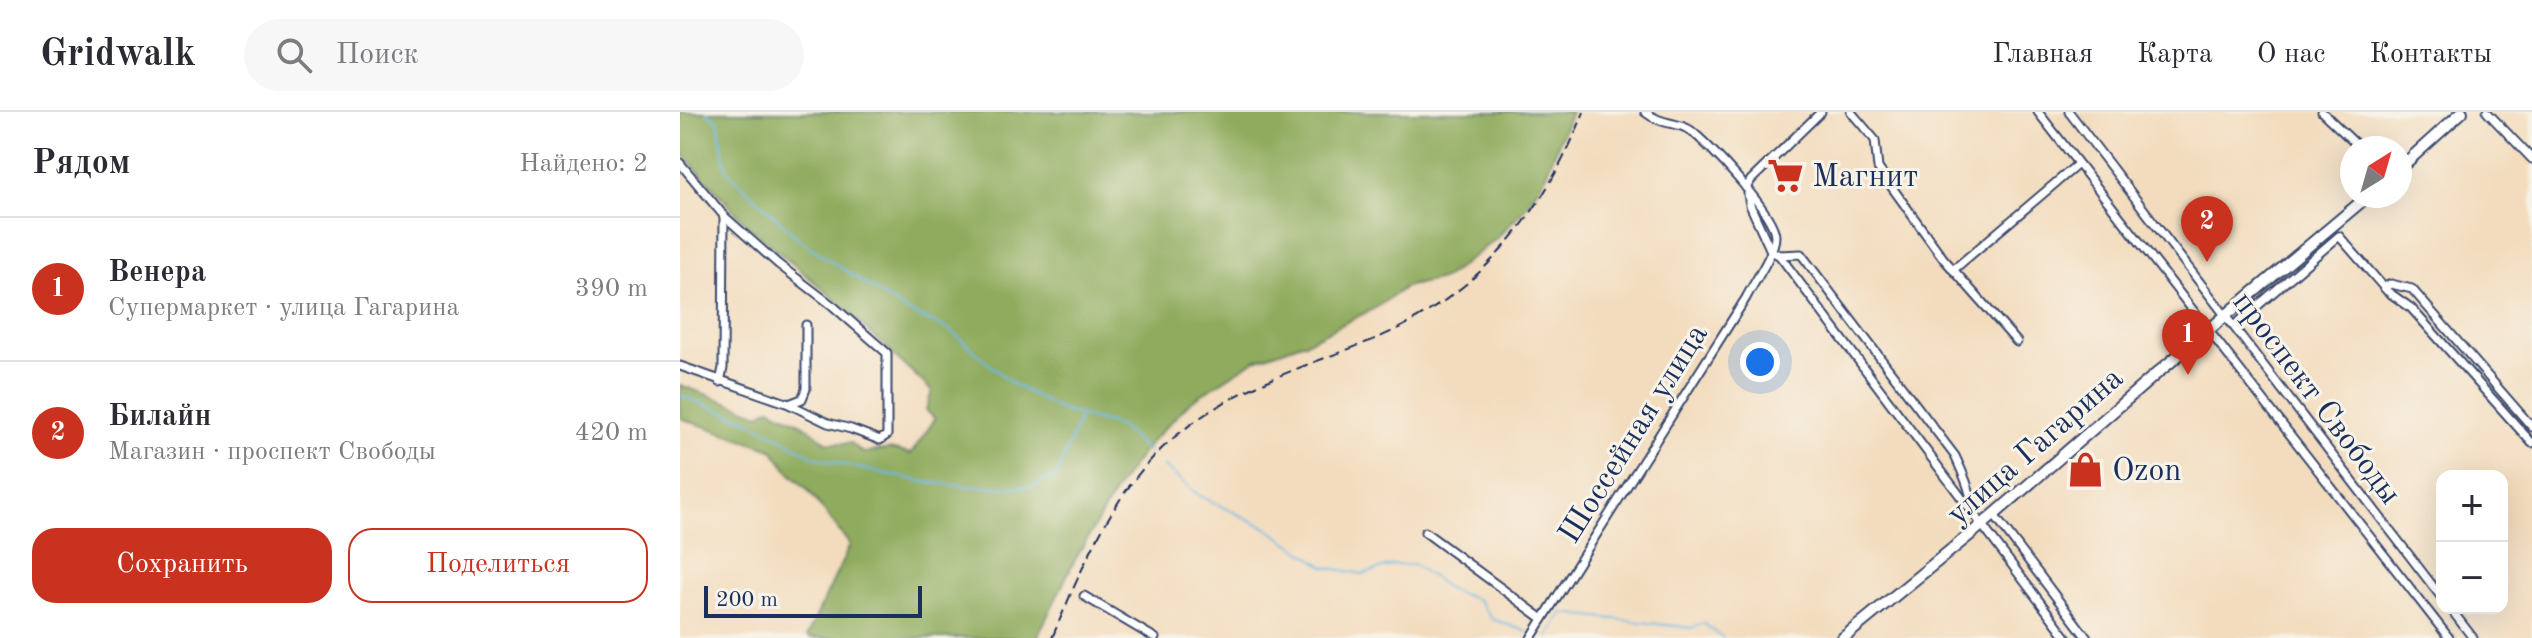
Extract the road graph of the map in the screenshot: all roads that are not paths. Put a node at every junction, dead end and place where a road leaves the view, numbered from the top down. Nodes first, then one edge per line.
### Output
1 (1645, 112) edge
2 (1821, 112) edge
3 (1851, 112) edge
4 (2038, 112) edge
5 (2069, 112) edge
6 (2322, 112) edge
7 (2462, 112) edge
8 (2487, 112) edge
9 (2347, 136) edge
10 (2412, 157) edge
11 (2532, 159) edge
12 (680, 163) edge
13 (2078, 164) junction
14 (1746, 188) junction
15 (2354, 208) edge
16 (724, 216) junction
17 (1775, 253) junction
18 (1953, 270) junction
19 (2384, 287) junction
20 (2226, 316) junction
21 (806, 325) dead end
22 (2234, 326) junction
23 (2209, 331) junction
24 (2017, 342) dead end
25 (680, 366) edge
26 (720, 382) junction
27 (789, 404) junction
28 (2532, 427) edge
29 (2532, 443) edge
30 (1973, 514) junction
31 (1994, 515) junction
32 (1983, 524) junction
33 (1425, 532) dead end
34 (2436, 590) edge
35 (1084, 596) dead end
36 (2455, 614) edge
37 (1543, 619) junction
38 (1155, 638) edge
39 (1531, 638) edge
40 (1843, 638) edge
41 (2067, 638) edge
42 (2087, 638) edge
43 (2449, 638) edge
44 (2473, 638) edge

1 - 14 street
2 - 14 street
3 - 18 street
4 - 13 street, проспект Свободы
5 - 20 street, проспект Свободы
6 - 9 street
7 - 10 main road
8 - 11 street
12 - 16 street
13 - 18 street
13 - 23 street, проспект Свободы
14 - 17 street
15 - 20 main road, улица Гагарина
16 - 26 street
16 - 27 street
17 - 30 street
17 - 30 street
17 - 37 street, Шоссейная улица
18 - 24 street
19 - 22 street
19 - 28 street
19 - 29 street
20 - 22 street, проспект Свободы
20 - 23 main road, улица Гагарина
21 - 27 street
22 - 34 street, проспект Свободы
23 - 31 main road, улица Гагарина
23 - 43 street, проспект Свободы
25 - 26 street
26 - 27 street
30 - 32 street
31 - 32 main road, улица Гагарина
31 - 42 street
32 - 40 main road, улица Гагарина
32 - 41 street
33 - 37 street
35 - 38 street
36 - 44 street
37 - 39 street, Шоссейная улица

